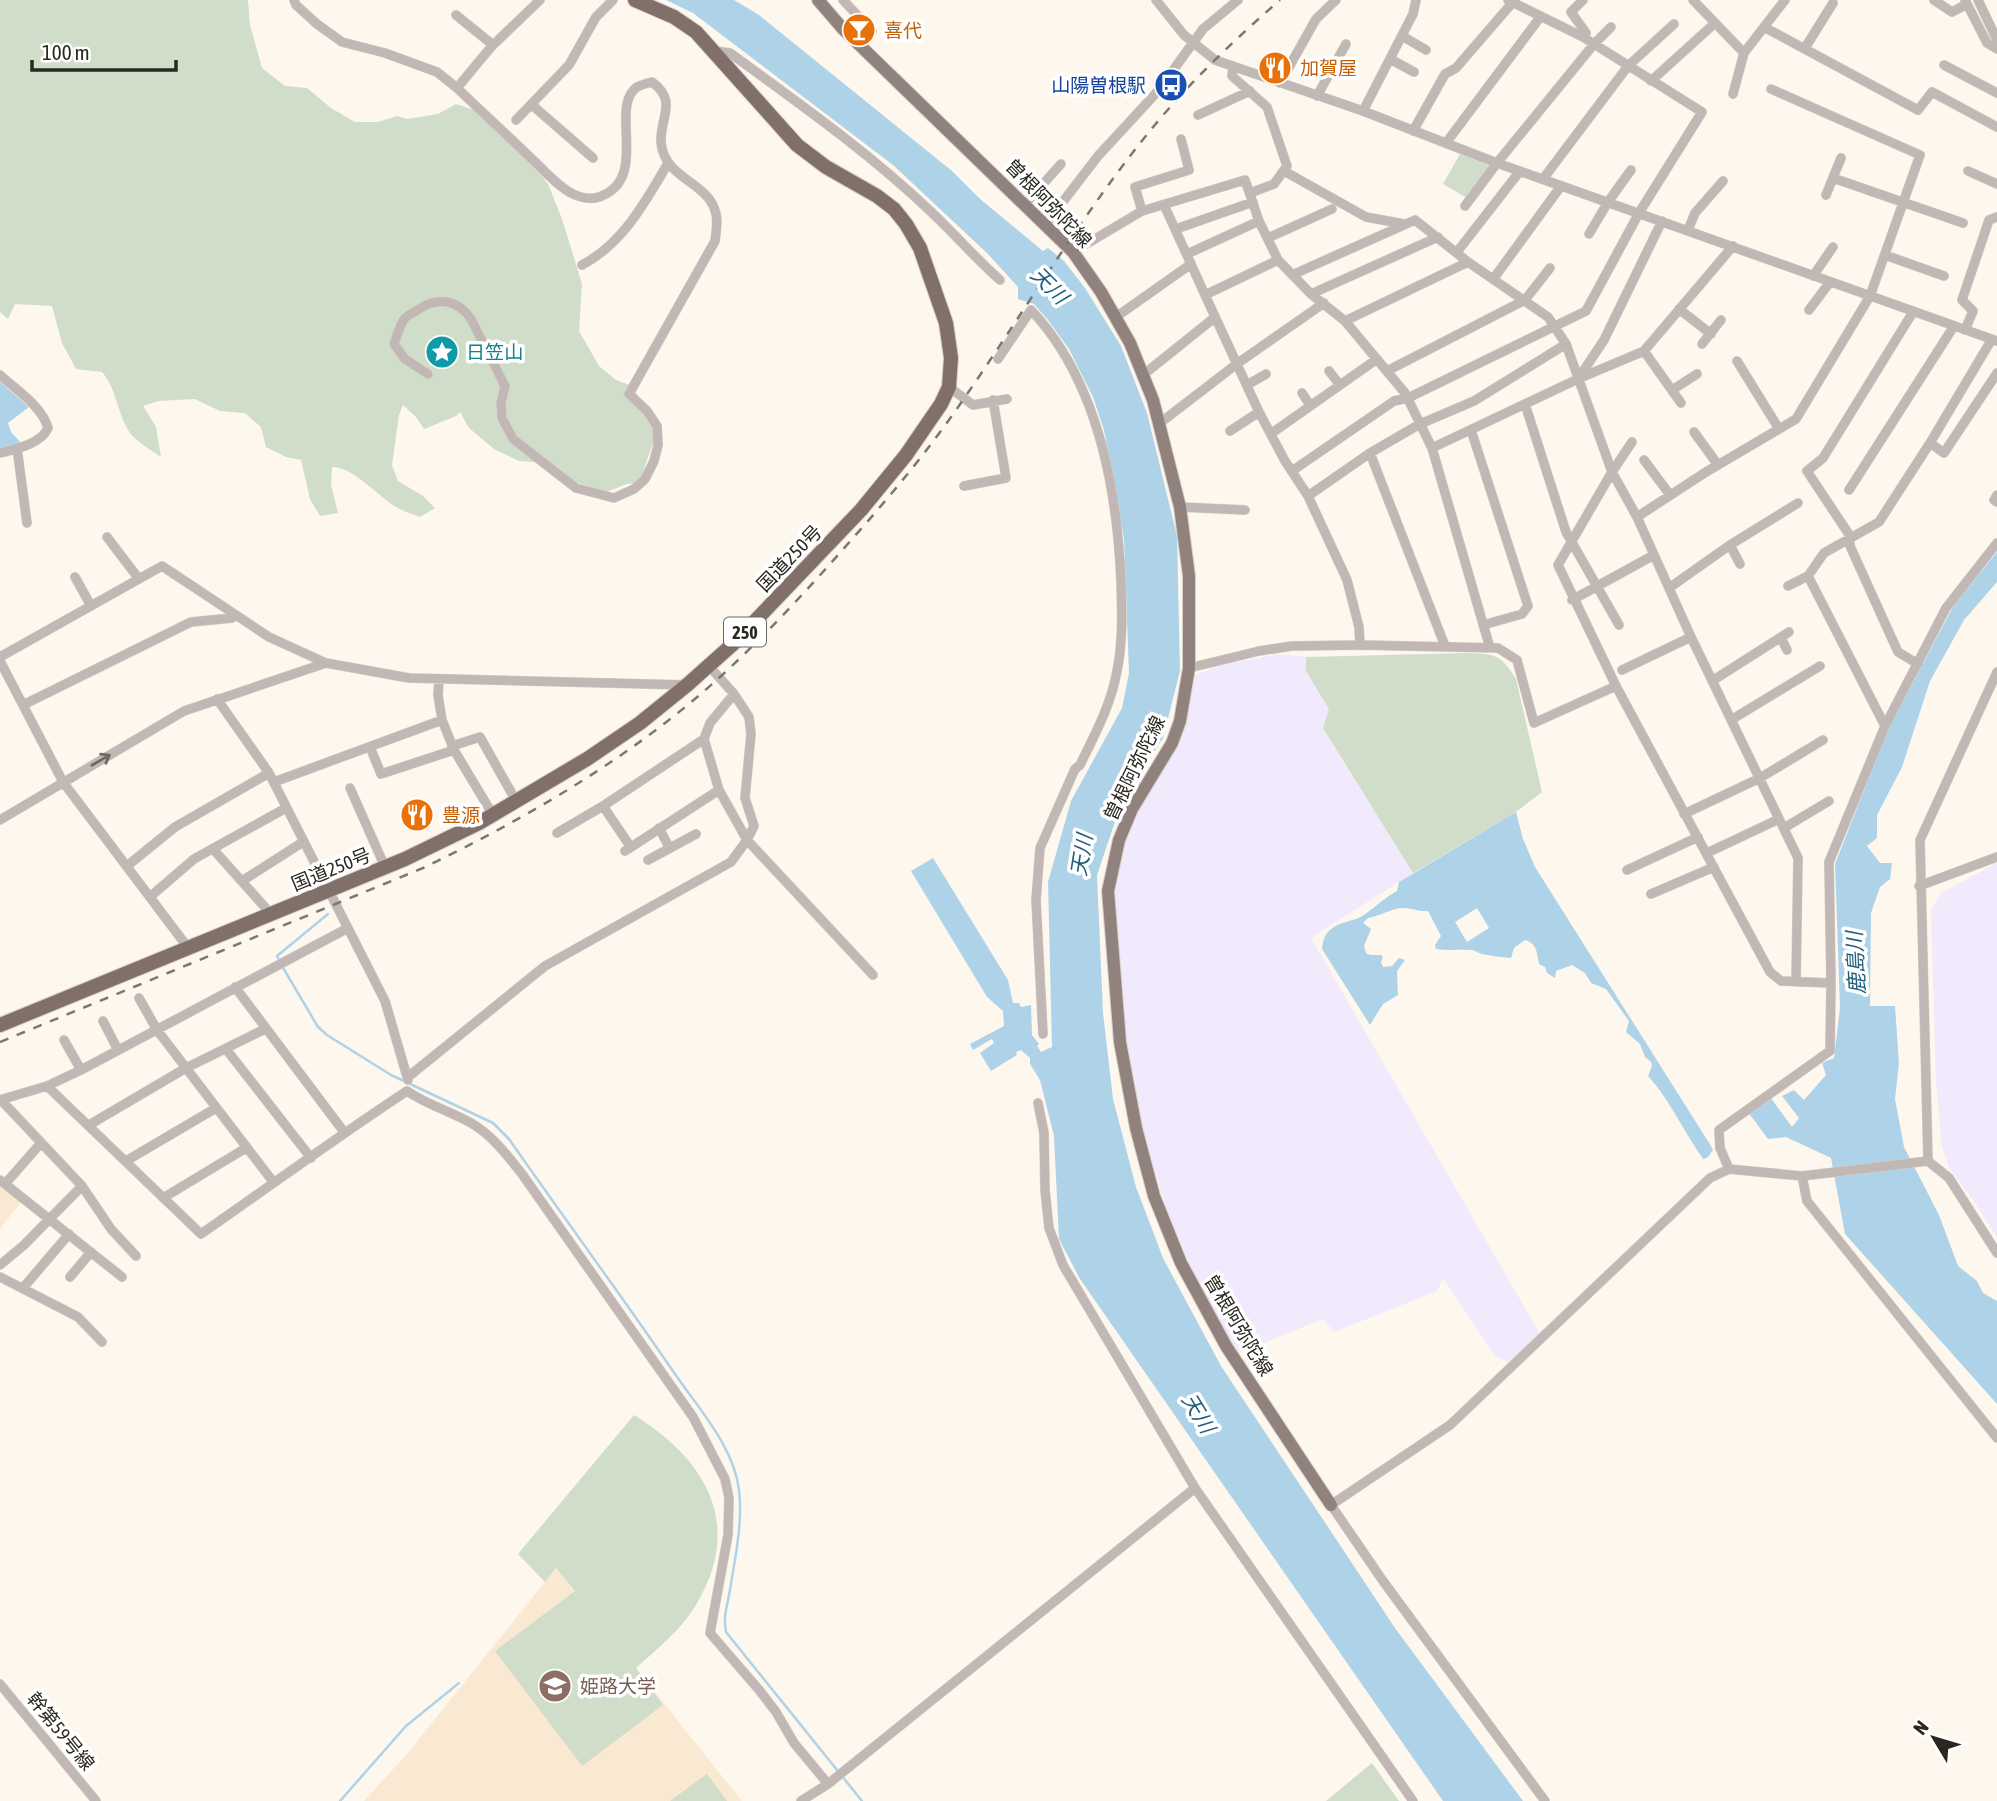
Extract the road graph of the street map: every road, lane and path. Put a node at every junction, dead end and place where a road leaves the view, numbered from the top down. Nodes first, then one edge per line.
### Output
1 (294, 0) edge
2 (540, 0) edge
3 (613, 0) edge
4 (635, 0) edge
5 (818, 0) edge
6 (844, 0) edge
7 (1156, 0) edge
8 (1238, 0) edge
9 (1336, 0) edge
10 (1416, 0) edge
11 (1583, 0) edge
12 (1785, 0) edge
13 (1934, 0) edge
14 (1978, 0) edge
15 (1511, 1) edge
16 (1696, 1) edge
17 (1966, 2) edge
18 (1833, 3) dead end
19 (456, 15) dead end
20 (1541, 16) junction
21 (1715, 23) junction
22 (1674, 24) dead end
23 (1611, 27) dead end
24 (1764, 27) junction
25 (872, 31) dead end
26 (1995, 35) edge
27 (1402, 36) junction
28 (1583, 37) junction
29 (1193, 42) junction
30 (1346, 44) dead end
31 (1594, 44) junction
32 (494, 45) junction
33 (1805, 48) junction
34 (1997, 49) edge
35 (1426, 50) dead end
36 (715, 51) junction
37 (1744, 53) junction
38 (1390, 59) junction
39 (1944, 65) dead end
40 (1233, 66) junction
41 (1628, 66) junction
42 (1414, 72) dead end
43 (1885, 77) dead end
44 (1651, 81) junction
45 (1280, 83) junction
46 (457, 88) junction
47 (1879, 88) junction
48 (1771, 89) dead end
49 (1250, 91) junction
50 (1733, 93) dead end
51 (1997, 93) edge
52 (1317, 96) junction
53 (532, 105) junction
54 (1363, 111) junction
55 (1198, 115) dead end
56 (516, 120) dead end
57 (1997, 127) edge
58 (1413, 131) junction
59 (1181, 139) dead end
60 (1446, 143) junction
61 (593, 158) dead end
62 (1841, 158) dead end
63 (1497, 163) junction
64 (1061, 164) dead end
65 (667, 165) junction
66 (1631, 170) dead end
67 (1284, 171) junction
68 (1520, 171) junction
69 (1968, 172) dead end
70 (1833, 178) junction
71 (1544, 179) junction
72 (1723, 181) dead end
73 (1997, 184) edge
74 (1561, 186) junction
75 (1826, 195) dead end
76 (1252, 197) junction
77 (1608, 202) junction
78 (1903, 202) junction
79 (1025, 204) junction
80 (1164, 205) junction
81 (1465, 206) dead end
82 (1332, 209) dead end
83 (1142, 211) junction
84 (1639, 213) junction
85 (1997, 217) edge
86 (1259, 221) junction
87 (1662, 221) junction
88 (1963, 223) dead end
89 (1406, 224) junction
90 (1045, 225) junction
91 (1176, 229) junction
92 (1688, 230) junction
93 (1589, 234) dead end
94 (1438, 237) junction
95 (1268, 238) junction
96 (1733, 246) junction
97 (1833, 247) dead end
98 (1073, 252) junction
99 (1457, 252) junction
100 (1187, 254) junction
101 (1885, 255) junction
102 (1278, 260) junction
103 (1468, 262) junction
104 (1191, 264) junction
105 (582, 265) dead end
106 (1550, 268) dead end
107 (1292, 275) junction
108 (1813, 275) junction
109 (1944, 276) dead end
110 (1494, 278) junction
111 (1000, 280) dead end
112 (1830, 282) junction
113 (1311, 293) junction
114 (1205, 295) junction
115 (1870, 296) junction
116 (1525, 300) junction
117 (1324, 303) junction
118 (1679, 309) junction
119 (1809, 310) dead end
120 (1913, 312) junction
121 (1116, 317) junction
122 (1214, 318) junction
123 (1721, 320) dead end
124 (1345, 321) junction
125 (1954, 326) junction
126 (1555, 327) junction
127 (1965, 330) junction
128 (1711, 334) junction
129 (1994, 340) edge
130 (1566, 344) junction
131 (1702, 344) dead end
132 (1644, 351) junction
133 (998, 359) dead end
134 (1377, 359) junction
135 (1737, 361) dead end
136 (1238, 363) junction
137 (1329, 371) dead end
138 (1387, 371) junction
139 (1997, 373) edge
140 (428, 374) dead end
141 (1266, 374) dead end
142 (1698, 374) dead end
143 (0, 375) edge
144 (1143, 375) junction
145 (1580, 378) junction
146 (1247, 385) junction
147 (1340, 385) junction
148 (949, 387) junction
149 (1672, 390) junction
150 (1302, 393) dead end
151 (1408, 398) junction
152 (1007, 399) dead end
153 (993, 400) junction
154 (1681, 403) dead end
155 (1525, 404) junction
156 (1310, 405) junction
157 (1259, 412) junction
158 (1160, 423) junction
159 (1420, 424) junction
160 (1779, 429) junction
161 (1471, 430) junction
162 (1230, 431) dead end
163 (1694, 432) dead end
164 (1272, 433) junction
165 (1632, 442) dead end
166 (1930, 443) junction
167 (17, 448) junction
168 (1432, 448) junction
169 (0, 453) edge
170 (1370, 453) junction
171 (1644, 460) dead end
172 (1718, 465) junction
173 (1292, 471) junction
174 (1612, 472) junction
175 (964, 486) dead end
176 (1849, 489) dead end
177 (1670, 495) junction
178 (1997, 495) edge
179 (1308, 496) junction
180 (1997, 502) edge
181 (1798, 503) dead end
182 (1180, 507) junction
183 (1245, 510) dead end
184 (1637, 517) junction
185 (1773, 519) junction
186 (27, 523) dead end
187 (1778, 528) dead end
188 (107, 537) dead end
189 (1572, 539) junction
190 (1850, 540) junction
191 (1997, 543) edge
192 (1730, 545) junction
193 (1654, 555) junction
194 (1740, 564) dead end
195 (1808, 576) junction
196 (75, 577) dead end
197 (139, 579) junction
198 (1598, 586) junction
199 (1788, 586) dead end
200 (1669, 588) junction
201 (1572, 600) junction
202 (91, 606) junction
203 (235, 615) junction
204 (1483, 625) junction
205 (1619, 625) dead end
206 (1690, 637) junction
207 (1360, 645) junction
208 (1445, 646) junction
209 (1490, 648) junction
210 (1787, 650) dead end
211 (0, 659) edge
212 (326, 663) junction
213 (1919, 664) junction
214 (709, 666) junction
215 (1819, 666) dead end
216 (1189, 668) junction
217 (1622, 670) dead end
218 (1997, 673) edge
219 (439, 679) junction
220 (1712, 681) junction
221 (687, 685) junction
222 (1616, 686) junction
223 (733, 694) junction
224 (217, 699) junction
225 (25, 704) junction
226 (442, 720) junction
227 (1731, 720) junction
228 (1885, 726) junction
229 (704, 739) junction
230 (1823, 740) dead end
231 (370, 747) junction
232 (453, 748) junction
233 (269, 773) junction
234 (1760, 778) junction
235 (63, 782) junction
236 (274, 782) junction
237 (350, 789) dead end
238 (719, 790) junction
239 (1829, 801) dead end
240 (516, 802) junction
241 (603, 806) junction
242 (286, 808) junction
243 (1684, 814) junction
244 (493, 815) junction
245 (0, 820) edge
246 (1781, 823) junction
247 (659, 828) junction
248 (557, 833) dead end
249 (696, 834) dead end
250 (1698, 837) junction
251 (747, 841) junction
252 (303, 842) junction
253 (669, 848) junction
254 (213, 849) junction
255 (1707, 853) junction
256 (1997, 857) edge
257 (648, 860) dead end
258 (127, 866) junction
259 (385, 867) junction
260 (1714, 867) junction
261 (1627, 870) dead end
262 (242, 881) junction
263 (1919, 886) junction
264 (328, 891) junction
265 (1651, 894) dead end
266 (150, 895) junction
267 (271, 914) junction
268 (348, 928) junction
269 (189, 949) junction
270 (873, 975) dead end
271 (1796, 982) junction
272 (1831, 983) junction
273 (235, 987) junction
274 (139, 998) dead end
275 (103, 1021) dead end
276 (0, 1024) edge
277 (265, 1029) junction
278 (157, 1030) junction
279 (1043, 1034) dead end
280 (64, 1040) dead end
281 (226, 1049) junction
282 (118, 1050) junction
283 (186, 1068) junction
284 (81, 1070) junction
285 (408, 1077) junction
286 (47, 1086) junction
287 (407, 1091) junction
288 (0, 1100) edge
289 (1038, 1103) dead end
290 (216, 1108) junction
291 (89, 1125) junction
292 (344, 1132) junction
293 (41, 1143) junction
294 (246, 1148) junction
295 (311, 1158) junction
296 (126, 1161) junction
297 (1928, 1161) junction
298 (1729, 1169) junction
299 (1802, 1176) junction
300 (3, 1182) edge
301 (274, 1183) junction
302 (82, 1185) junction
303 (163, 1198) junction
304 (49, 1219) junction
305 (69, 1234) junction
306 (91, 1252) junction
307 (1997, 1253) edge
308 (136, 1256) dead end
309 (0, 1265) edge
310 (0, 1277) edge
311 (70, 1277) dead end
312 (122, 1277) dead end
313 (23, 1288) junction
314 (102, 1342) dead end
315 (1997, 1438) edge
316 (1195, 1488) junction
317 (1331, 1505) junction
318 (0, 1684) edge
319 (828, 1784) junction
320 (96, 1801) edge
321 (801, 1801) edge
322 (1413, 1801) edge
323 (1545, 1801) edge

1 - 46 street
2 - 32 street
3 - 53 street
4 - 36 highway, 国道250号 / 250
5 - 79 main road, 曽根阿弥陀線
6 - 25 street
7 - 29 street
8 - 29 street
9 - 45 street
10 - 27 street
11 - 28 street
12 - 24 street
13 - 17 street
14 - 26 street
15 - 20 street
15 - 58 street
16 - 21 street
17 - 34 street
18 - 33 street
19 - 32 street
20 - 28 street
20 - 60 street
21 - 37 street
21 - 44 street
22 - 41 street
23 - 31 street
24 - 33 street
24 - 37 street
27 - 35 street
27 - 38 street
28 - 31 street
29 - 40 street
29 - 90 street
30 - 52 street
31 - 41 street
31 - 63 street
32 - 46 street
33 - 47 street
36 - 111 street
36 - 148 highway, 国道250号 / 250
37 - 50 street
38 - 42 street
38 - 54 street
39 - 51 street
40 - 45 street
40 - 49 street
41 - 44 street
41 - 71 street
43 - 47 street
44 - 84 street
45 - 52 street
46 - 65 street
47 - 57 street
48 - 78 street
49 - 55 street
49 - 67 street
52 - 54 street
53 - 56 street
53 - 61 street
54 - 58 street
58 - 60 street
59 - 83 street
60 - 63 street
62 - 70 street
63 - 68 street
63 - 81 street
64 - 79 street
65 - 105 street
65 - 140 street
66 - 77 street
67 - 76 street
67 - 89 street
68 - 71 street
68 - 99 street
69 - 73 street
70 - 75 street
70 - 78 street
71 - 74 street
72 - 92 street
74 - 77 street
74 - 110 street
76 - 80 street
76 - 86 street
76 - 91 street
77 - 84 street
77 - 93 street
78 - 88 street
78 - 101 street
79 - 90 main road, 曽根阿弥陀線
80 - 83 street
80 - 91 street
82 - 95 street
83 - 98 street
84 - 87 street
84 - 126 street
85 - 127 street
86 - 95 street
86 - 100 street
87 - 92 street
87 - 145 street
89 - 94 street
89 - 107 street
90 - 98 main road, 曽根阿弥陀線
91 - 100 street
92 - 96 street
94 - 99 street
94 - 113 street
95 - 102 street
96 - 108 street
96 - 118 street
97 - 108 street
98 - 121 main road, 曽根阿弥陀線
99 - 103 street
100 - 104 street
101 - 109 street
101 - 115 street
102 - 107 street
102 - 114 street
103 - 110 street
103 - 124 street
104 - 114 street
104 - 121 street
106 - 116 street
107 - 113 street
108 - 112 street
110 - 116 street
112 - 115 street
112 - 119 street
113 - 117 street
114 - 122 street
115 - 120 street
115 - 160 street
116 - 126 street
116 - 138 street
117 - 124 street
117 - 136 street
118 - 128 street
118 - 132 street
120 - 125 street
120 - 190 street
121 - 144 main road, 曽根阿弥陀線
122 - 136 street
122 - 144 street
123 - 128 street
124 - 134 street
125 - 127 street
125 - 176 street
126 - 130 street
126 - 151 street
127 - 129 street
128 - 131 street
129 - 166 street
130 - 145 street
130 - 159 street
132 - 145 street
132 - 149 street
133 - 279 street
134 - 138 street
134 - 147 street
135 - 160 street
136 - 146 street
136 - 158 street
137 - 147 street
138 - 151 street
139 - 166 street
141 - 146 street
142 - 149 street
143 - 167 street
144 - 158 main road, 曽根阿弥陀線
145 - 155 street
145 - 174 street
146 - 157 street
147 - 156 street
148 - 153 street
148 - 214 highway, 国道250号 / 250
149 - 154 street
150 - 156 street
151 - 159 street
151 - 173 street
152 - 153 street
153 - 175 street
155 - 161 street
155 - 189 street
156 - 164 street
157 - 162 street
157 - 164 street
158 - 182 main road, 曽根阿弥陀線
159 - 168 street
159 - 170 street
160 - 172 street
161 - 168 street
161 - 204 street
163 - 172 street
164 - 173 street
165 - 174 street
166 - 190 street
167 - 169 street
167 - 186 street
168 - 204 street
170 - 179 street
170 - 208 street
171 - 177 street
172 - 177 street
173 - 179 street
174 - 184 street
174 - 189 street
177 - 184 street
178 - 180 street
179 - 207 street
181 - 185 street
182 - 183 street
182 - 216 main road, 曽根阿弥陀線
184 - 193 street
185 - 187 street
185 - 192 street
188 - 197 street
189 - 198 street
189 - 201 street
190 - 195 street
190 - 213 street
191 - 213 street
192 - 194 street
192 - 200 street
193 - 198 street
193 - 200 street
195 - 199 street
195 - 228 street
196 - 202 street
197 - 202 street
197 - 203 street
198 - 201 street
198 - 205 street
200 - 206 street
201 - 222 street
202 - 211 street
203 - 212 street
203 - 225 street
204 - 209 street
206 - 217 street
206 - 220 street
207 - 208 street
207 - 216 street
208 - 209 street
209 - 222 street
210 - 220 street
211 - 225 street
212 - 219 street
212 - 224 street
213 - 228 street
214 - 221 highway, 国道250号 / 250
214 - 223 street
215 - 227 street
216 - 317 main road, 曽根阿弥陀線
218 - 263 street
219 - 221 street
219 - 226 street
220 - 227 street
221 - 240 highway, 国道250号 / 250
222 - 243 street
223 - 229 street
223 - 251 street
224 - 233 street
235 -> 224 street
225 - 235 street
226 - 231 street
226 - 232 street
227 - 234 street
228 - 272 street
229 - 238 street
229 - 241 street
230 - 234 street
231 - 232 street
231 - 236 street
232 - 240 street
232 - 244 street
233 - 236 street
233 - 258 street
234 - 243 street
234 - 246 street
235 - 245 street
235 - 258 street
236 - 242 street
237 - 259 street
238 - 247 street
238 - 251 street
239 - 246 street
240 - 244 highway, 国道250号 / 250
241 - 247 street
241 - 248 street
242 - 252 street
242 - 254 street
243 - 250 street
244 - 259 highway, 国道250号 / 250
246 - 255 street
246 - 271 street
247 - 253 street
249 - 253 street
250 - 255 street
250 - 261 street
251 - 270 street
251 - 285 street
252 - 262 street
252 - 264 street
253 - 257 street
254 - 262 street
254 - 266 street
255 - 260 street
256 - 263 street
258 - 266 street
259 - 264 highway, 国道250号 / 250
260 - 265 street
260 - 271 street
262 - 267 street
263 - 297 street
264 - 267 highway, 国道250号 / 250
264 - 268 street
266 - 269 street
267 - 269 highway, 国道250号 / 250
268 - 273 street
268 - 285 street
269 - 276 highway, 国道250号 / 250
271 - 272 street
272 - 298 street
273 - 277 street
273 - 278 street
274 - 278 street
275 - 282 street
277 - 281 street
277 - 292 street
278 - 282 street
278 - 283 street
280 - 284 street
281 - 283 street
281 - 295 street
282 - 284 street
283 - 290 street
283 - 291 street
284 - 286 street
285 - 287 street
286 - 288 street
286 - 291 street
287 - 292 street
287 - 319 street
288 - 293 street
289 - 316 street
290 - 294 street
290 - 296 street
291 - 296 street
292 - 295 street
293 - 300 street
293 - 302 street
294 - 301 street
294 - 303 street
295 - 301 street
296 - 303 street
297 - 299 street
297 - 307 street
298 - 299 street
298 - 317 street
299 - 315 street
300 - 304 street
301 - 303 street
302 - 304 street
302 - 308 street
304 - 305 street
304 - 309 street
305 - 306 street
305 - 313 street
306 - 311 street
306 - 312 street
310 - 313 street
313 - 314 street
316 - 319 street
316 - 322 street
317 - 323 street
318 - 320 street, 幹第59号線
319 - 321 street

